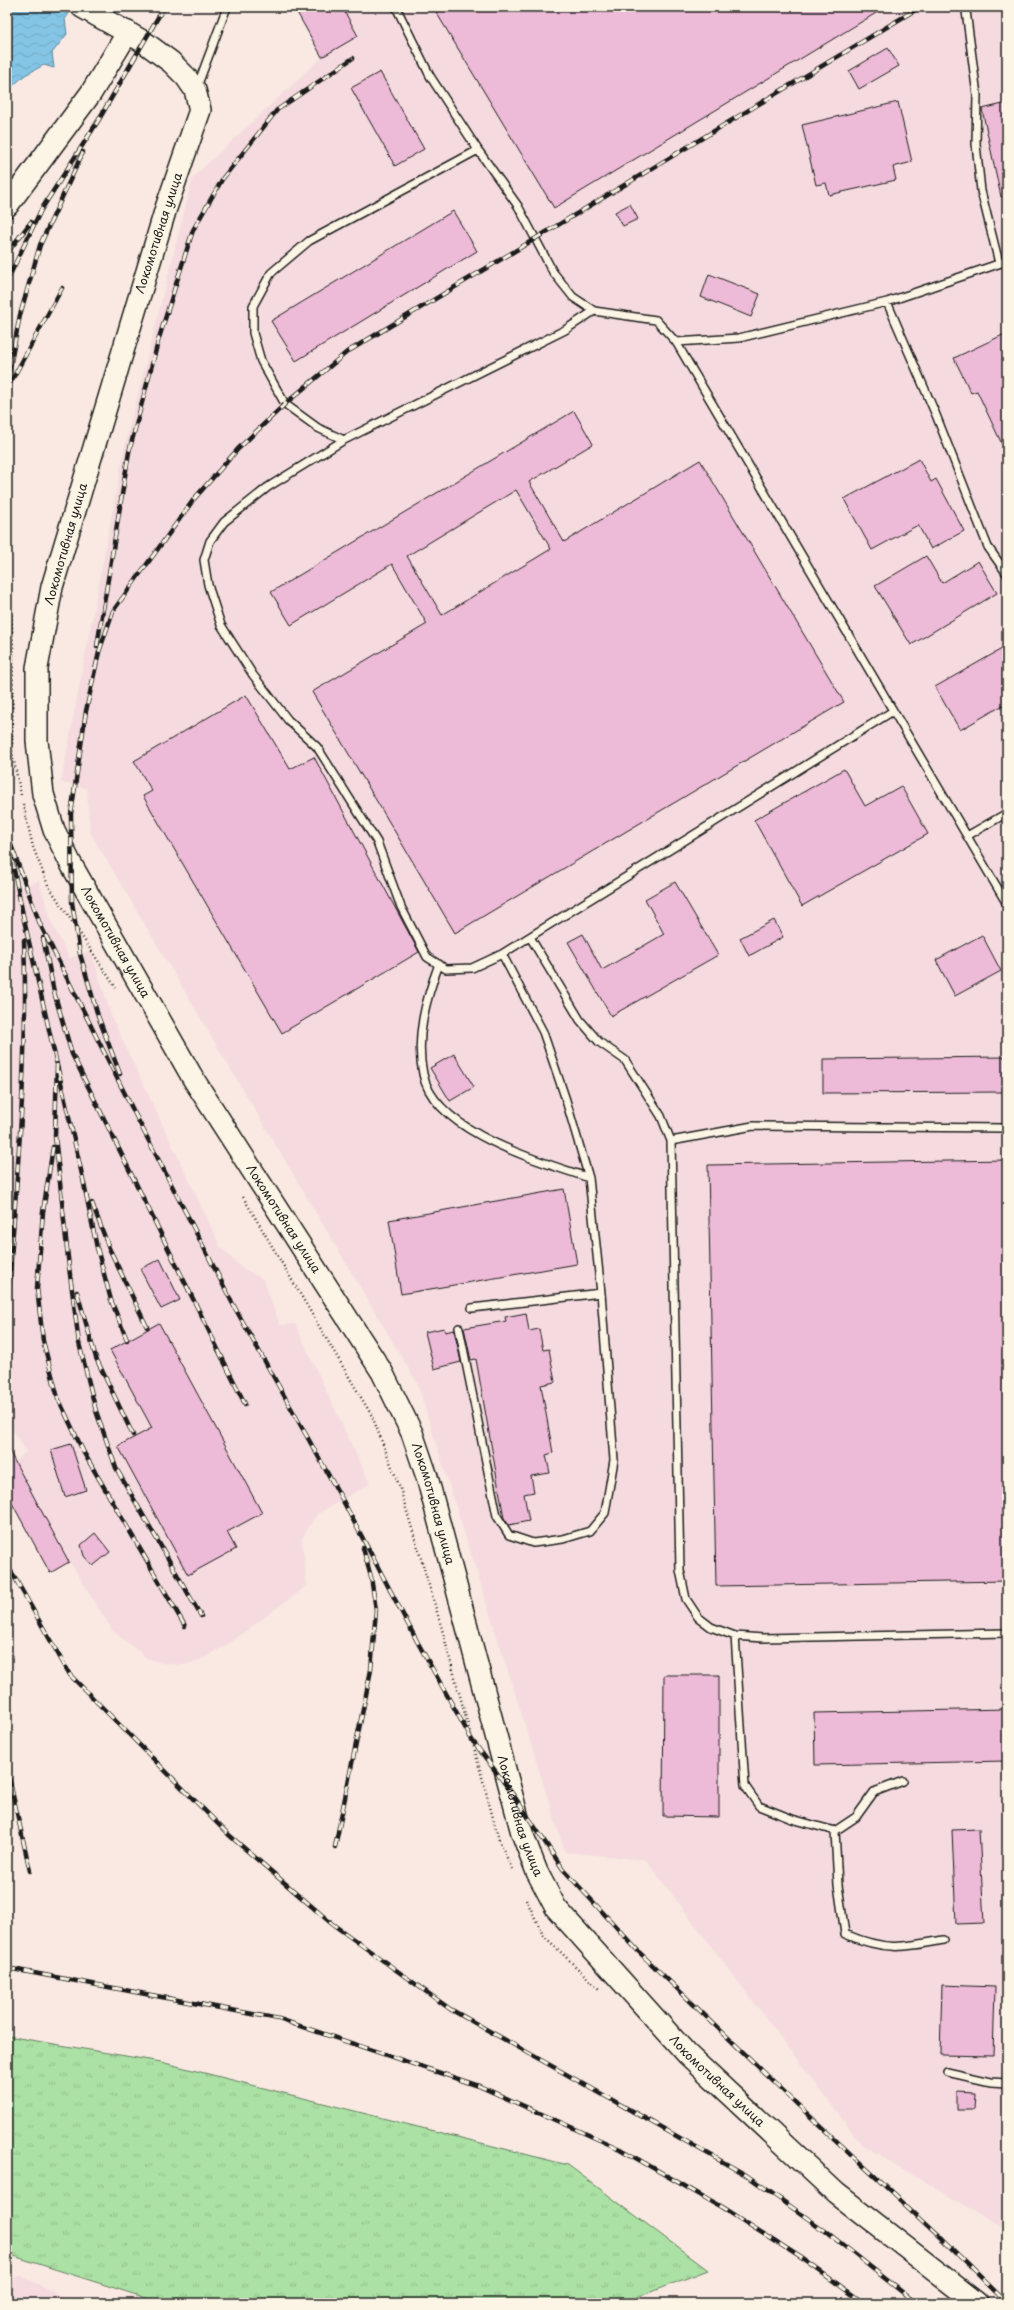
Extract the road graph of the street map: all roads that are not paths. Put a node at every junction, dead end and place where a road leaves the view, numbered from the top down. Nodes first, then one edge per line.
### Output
1 (82, 7) edge
2 (227, 7) edge
3 (396, 7) edge
4 (968, 7) edge
5 (120, 28) junction
6 (195, 90) junction
7 (478, 150) junction
8 (7, 206) edge
9 (1007, 261) edge
10 (999, 263) junction
11 (887, 302) junction
12 (594, 311) junction
13 (676, 342) junction
14 (344, 440) junction
15 (1007, 574) edge
16 (893, 711) junction
17 (1007, 813) edge
18 (967, 836) junction
19 (1007, 903) edge
20 (530, 937) junction
21 (502, 954) junction
22 (439, 964) junction
23 (1007, 1128) edge
24 (671, 1141) junction
25 (589, 1178) junction
26 (601, 1293) junction
27 (472, 1308) dead end
28 (459, 1328) dead end
29 (1007, 1633) edge
30 (735, 1636) junction
31 (902, 1781) dead end
32 (836, 1830) junction
33 (942, 1940) dead end
34 (947, 2072) dead end
35 (1007, 2083) edge
36 (977, 2303) edge

1 - 5 main road, Локомотивная улица
2 - 6 lane
3 - 7 lane
4 - 10 lane
5 - 6 main road, Локомотивная улица
5 - 8 main road
6 - 36 main road, Локомотивная улица
7 - 12 lane
7 - 14 lane
9 - 10 lane
10 - 11 lane
11 - 13 lane
11 - 15 lane
12 - 13 lane
12 - 14 lane
13 - 16 lane
14 - 22 lane
16 - 18 lane
16 - 20 lane
17 - 18 lane
18 - 19 lane
20 - 21 lane
20 - 24 lane
21 - 22 lane
21 - 25 lane
22 - 25 lane
23 - 24 lane
24 - 30 lane
25 - 26 lane
26 - 27 lane
26 - 28 lane
29 - 30 lane
30 - 32 lane
31 - 32 lane
32 - 33 lane
34 - 35 lane

